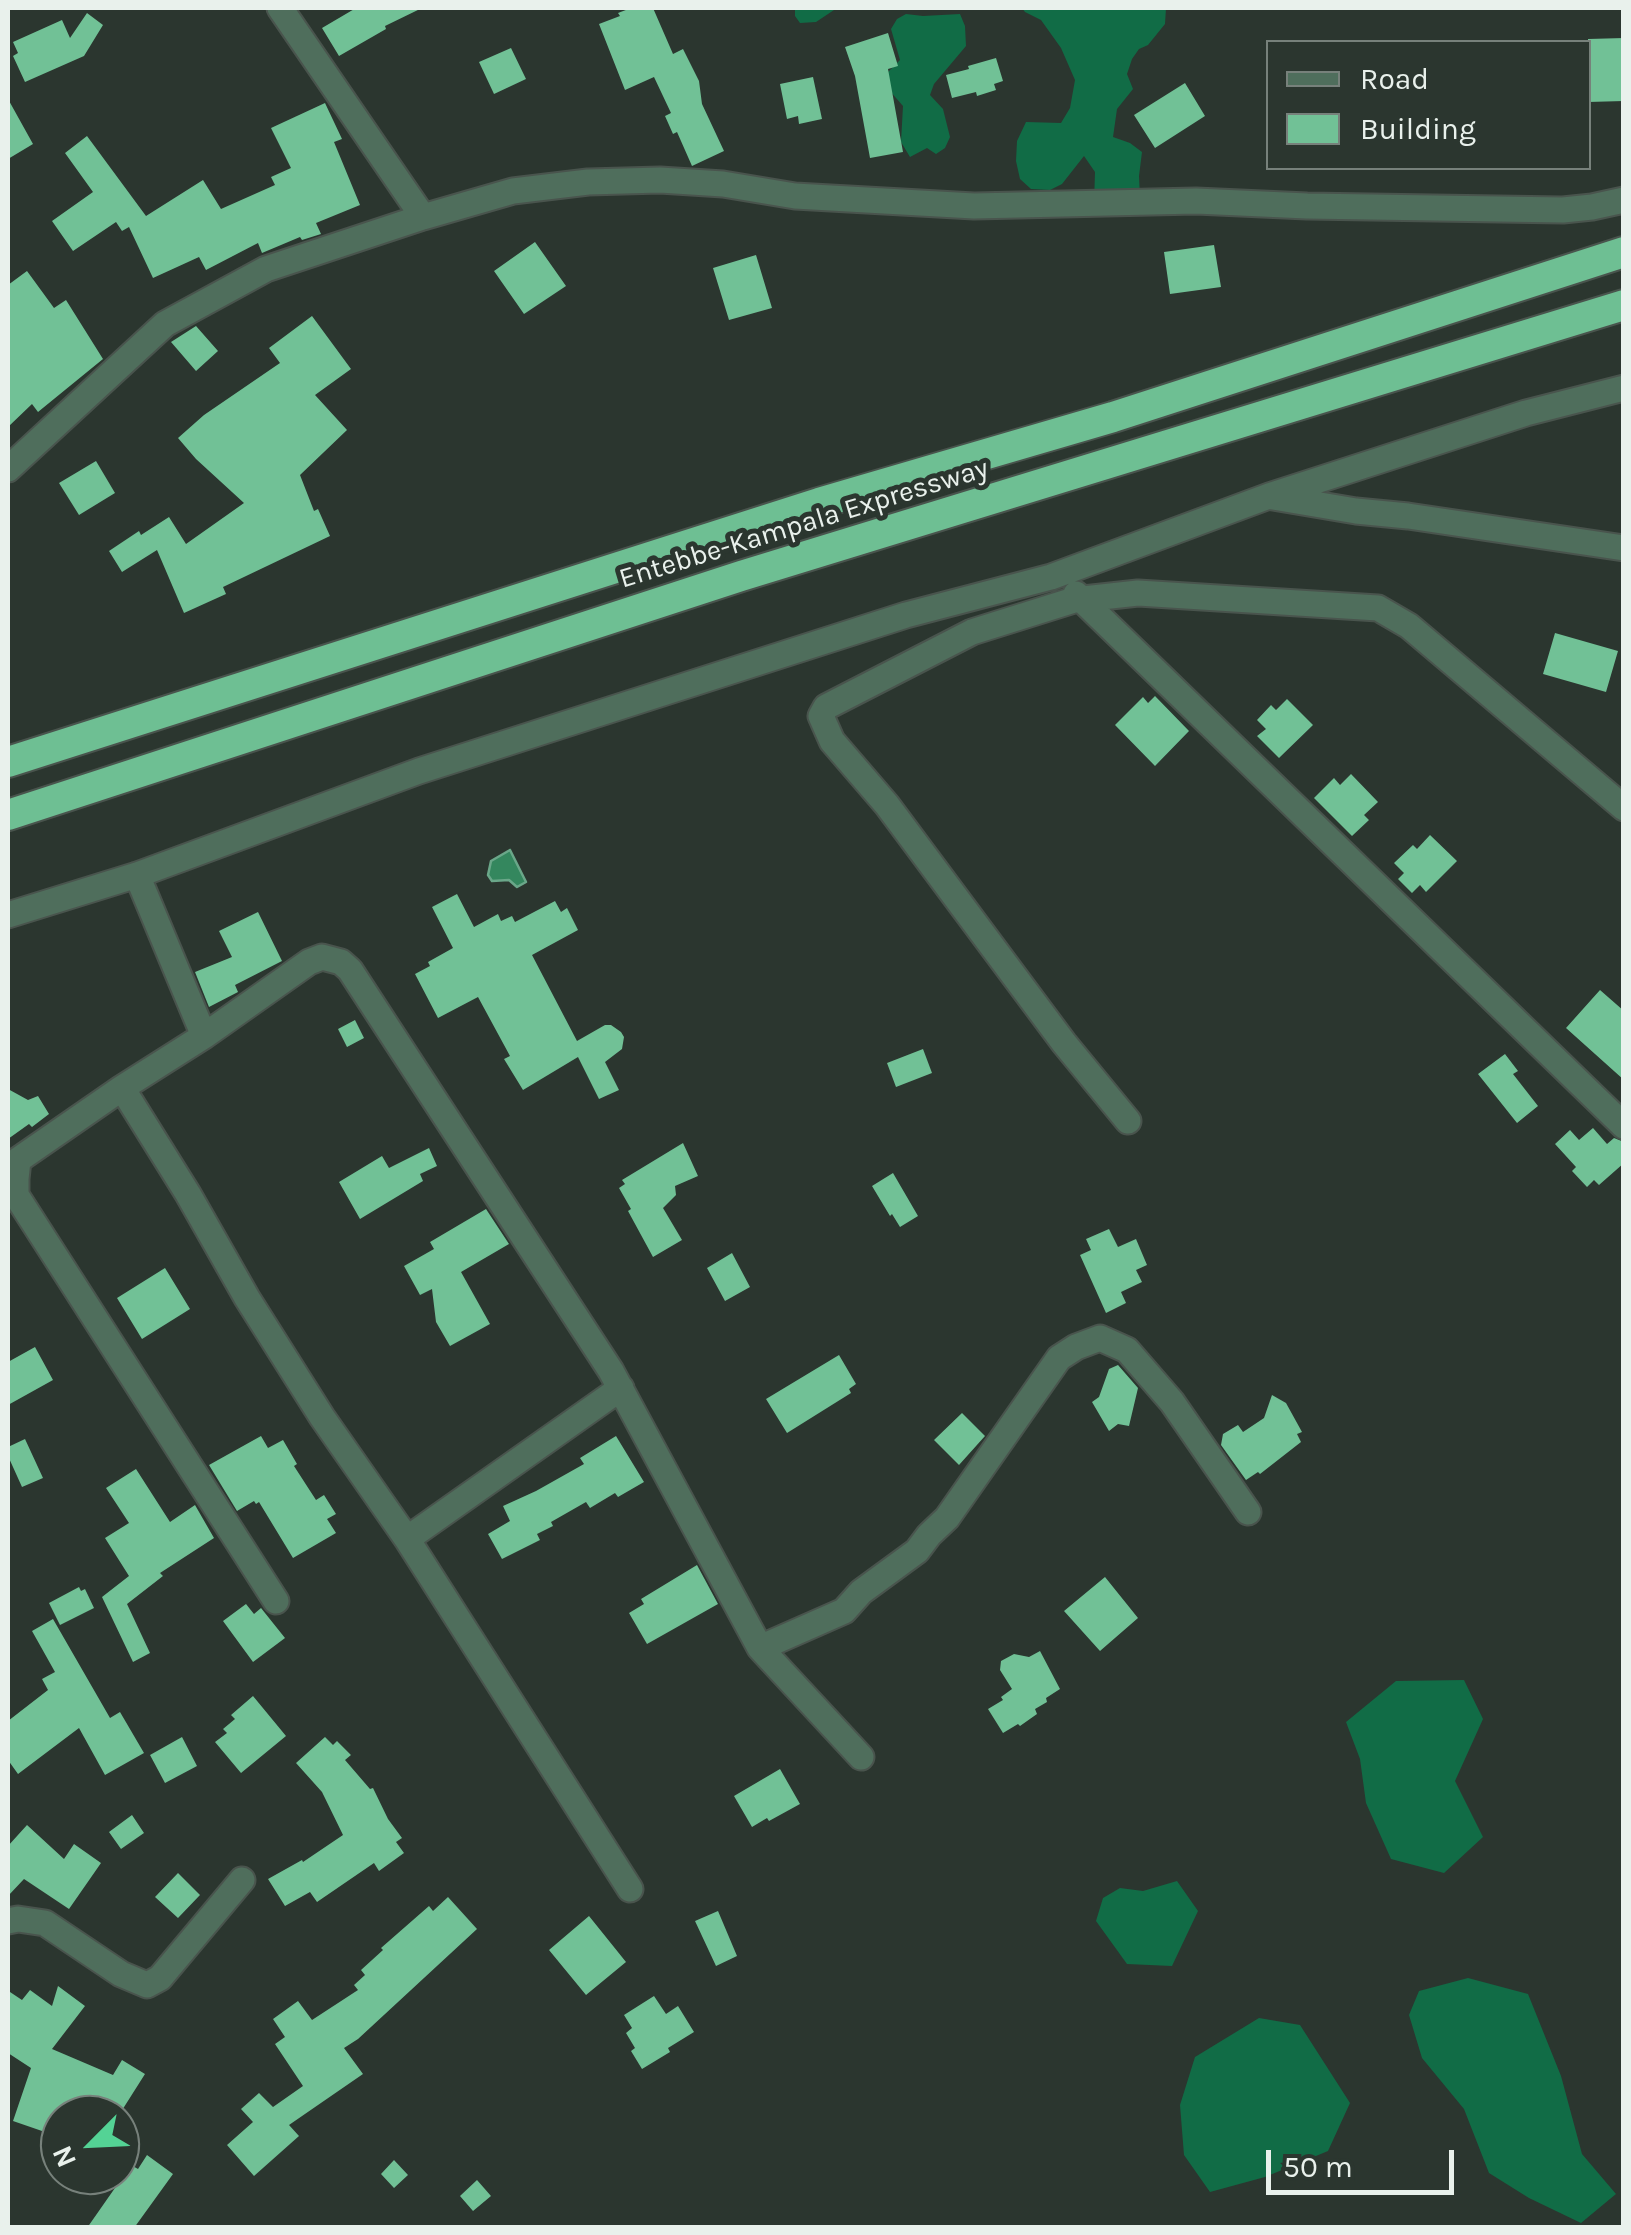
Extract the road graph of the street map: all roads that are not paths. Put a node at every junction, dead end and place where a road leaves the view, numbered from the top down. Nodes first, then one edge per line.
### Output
1 (280, 8) edge
2 (1624, 200) edge
3 (423, 216) junction
4 (1624, 252) edge
5 (1624, 305) edge
6 (1624, 388) edge
7 (8, 469) edge
8 (1268, 496) junction
9 (1624, 548) edge
10 (1051, 577) junction
11 (1084, 600) junction
12 (8, 762) edge
13 (1624, 808) edge
14 (8, 815) edge
15 (137, 875) junction
16 (8, 915) edge
17 (204, 1036) junction
18 (122, 1088) junction
19 (1128, 1121) dead end
20 (1624, 1126) edge
21 (621, 1388) junction
22 (1248, 1512) dead end
23 (408, 1540) junction
24 (276, 1601) dead end
25 (760, 1648) junction
26 (861, 1757) dead end
27 (242, 1880) dead end
28 (630, 1889) dead end
29 (8, 1921) edge

1 - 3 street
2 - 3 street
3 - 7 street
4 - 12 highway, Entebbe-Kampala Expressway
5 - 14 highway, Entebbe-Kampala Expressway
6 - 8 street
8 - 9 street
8 - 10 street
10 - 11 street
10 - 15 street
11 - 13 street
11 - 19 street
11 - 20 street
15 - 16 street
15 - 17 street
17 - 18 street
17 - 21 street
18 - 23 street
18 - 24 street
21 - 23 street
21 - 25 street
22 - 25 street
23 - 28 street
25 - 26 street
27 - 29 street

